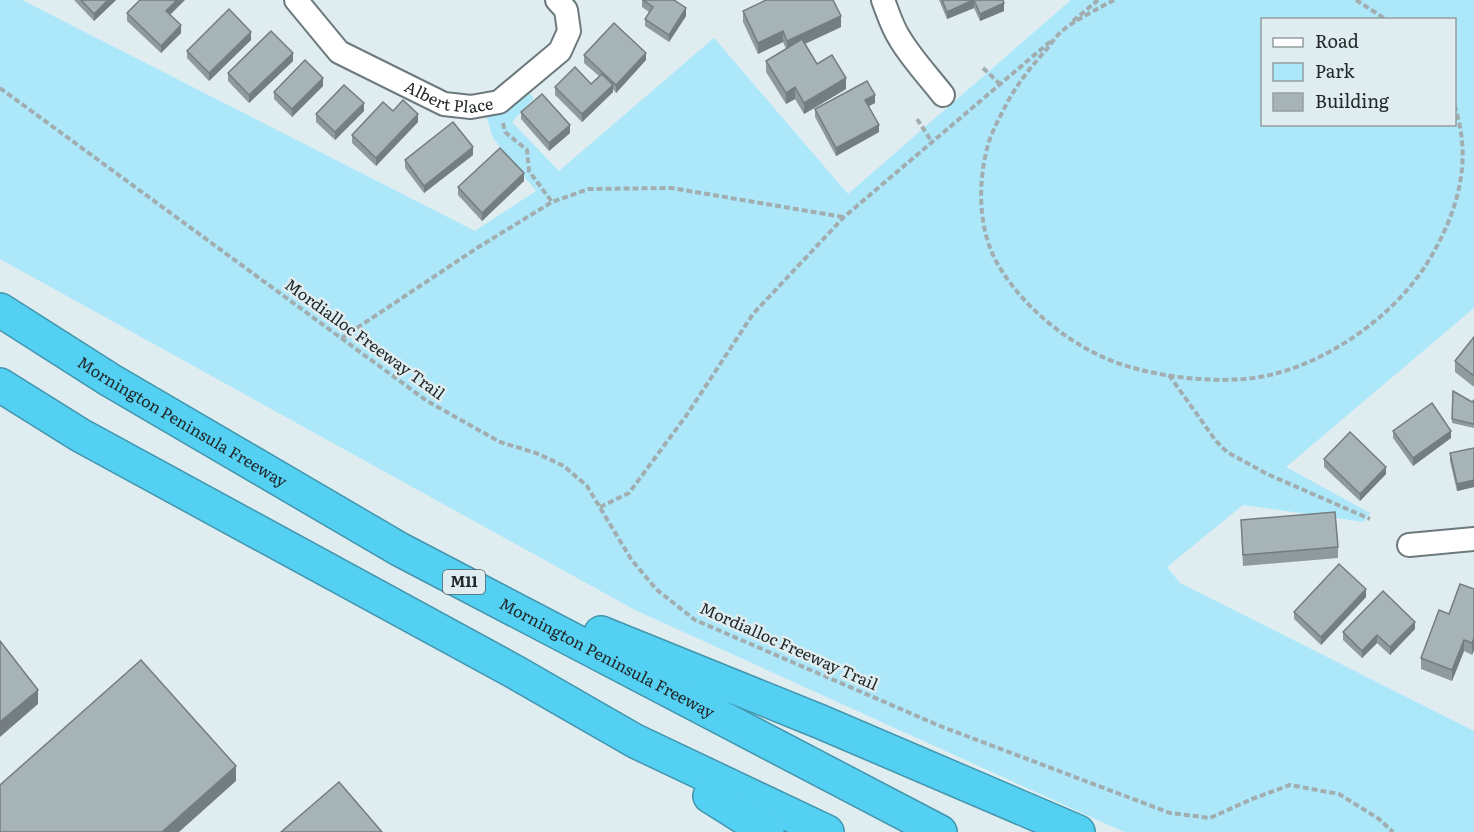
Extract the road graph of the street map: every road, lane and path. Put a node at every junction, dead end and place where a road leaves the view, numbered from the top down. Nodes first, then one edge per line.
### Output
1 (296, 0) edge
2 (557, 0) edge
3 (884, 0) edge
4 (1098, 0) edge
5 (1114, 0) edge
6 (1356, 0) edge
7 (1384, 18) edge
8 (1062, 31) junction
9 (983, 68) dead end
10 (1000, 84) junction
11 (0, 88) edge
12 (943, 95) dead end
13 (499, 102) junction
14 (1456, 108) edge
15 (917, 119) dead end
16 (932, 142) junction
17 (552, 202) junction
18 (844, 217) junction
19 (0, 310) edge
20 (342, 338) junction
21 (1168, 375) junction
22 (0, 385) edge
23 (600, 507) junction
24 (1370, 519) dead end
25 (1474, 538) edge
26 (1409, 545) dead end
27 (424, 561) junction
28 (515, 672) junction
29 (767, 832) edge
30 (827, 832) edge
31 (940, 832) edge
32 (1078, 832) edge
33 (1393, 832) edge

1 - 13 street, Albert Place
2 - 13 street, Albert Place
3 - 12 street
4 - 8 path
5 - 8 path
6 - 7 path
8 - 10 path
8 - 21 path
9 - 10 path
10 - 16 path
11 - 20 path, Mordialloc Freeway Trail
13 - 17 path
14 - 21 path
15 - 16 path
16 - 18 path
17 - 18 path
17 - 20 path
18 - 23 path
19 - 27 highway, Mornington Peninsula Freeway / M11
20 - 23 path, Mordialloc Freeway Trail
21 - 24 path
22 - 28 highway
23 - 33 path, Mordialloc Freeway Trail
25 - 26 street
27 - 31 highway, Mornington Peninsula Freeway / M11
27 - 32 highway
28 - 29 highway
28 - 30 highway

